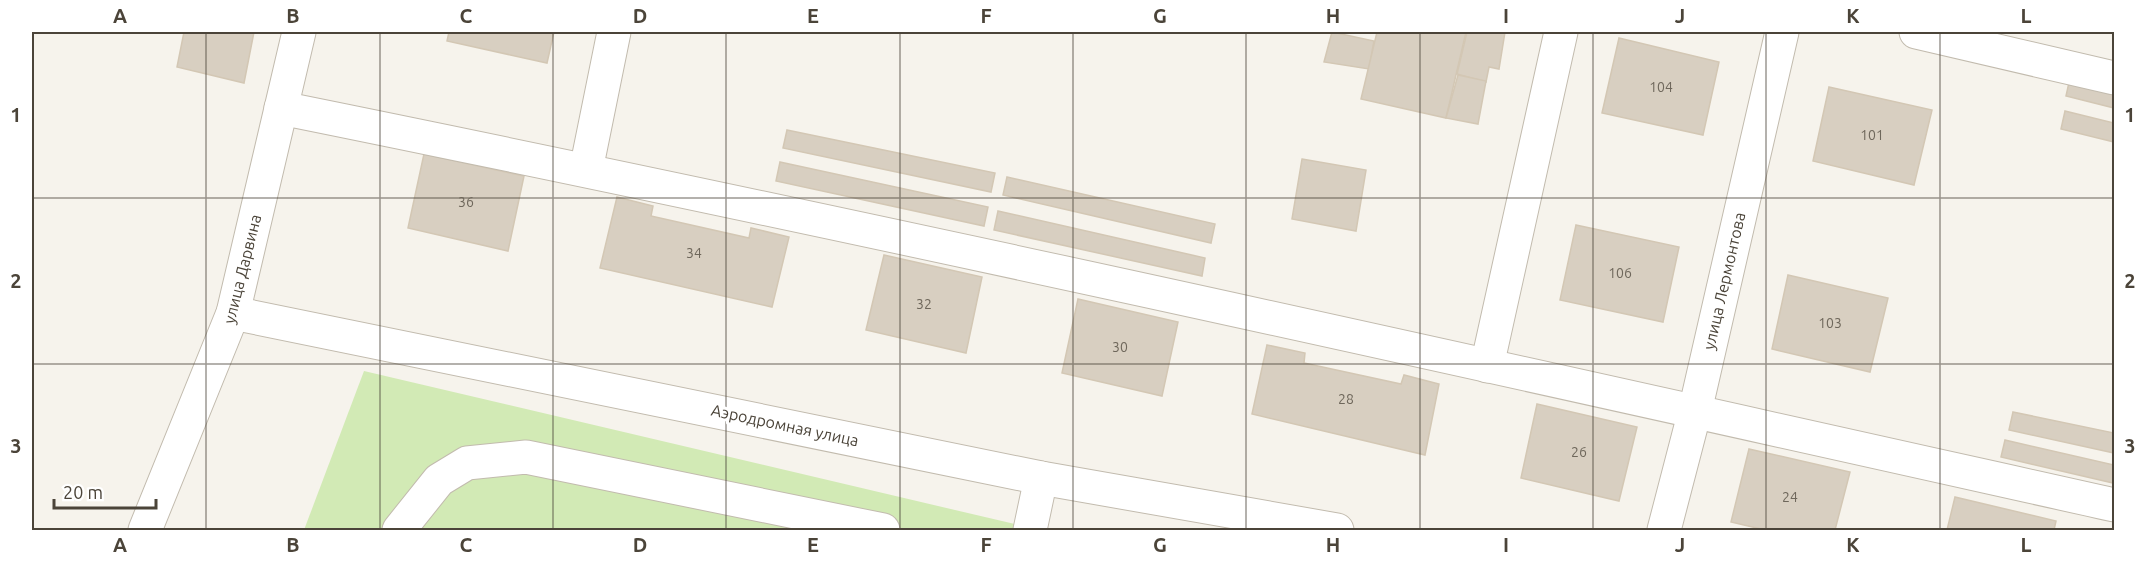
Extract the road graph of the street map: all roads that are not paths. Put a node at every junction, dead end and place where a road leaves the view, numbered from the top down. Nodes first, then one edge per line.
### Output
1 (299, 32) edge
2 (614, 32) edge
3 (1561, 32) edge
4 (1782, 32) edge
5 (1916, 32) edge
6 (2115, 78) edge
7 (281, 108) junction
8 (586, 170) junction
9 (233, 313) junction
10 (1487, 366) junction
11 (1695, 411) junction
12 (1041, 478) junction
13 (2115, 505) edge
14 (145, 531) edge
15 (399, 531) edge
16 (883, 531) edge
17 (1030, 531) edge
18 (1337, 531) edge
19 (1664, 531) edge

1 - 7 street, улица Дарвина
2 - 8 street
3 - 10 street
4 - 11 street, улица Лермонтова
5 - 6 street
7 - 8 street
7 - 9 street, улица Дарвина
8 - 10 street
9 - 12 street, Аэродромная улица
9 - 14 street, улица Дарвина
10 - 11 street
11 - 13 street
11 - 19 street, улица Лермонтова
12 - 17 street
12 - 18 street, Аэродромная улица
15 - 16 street

